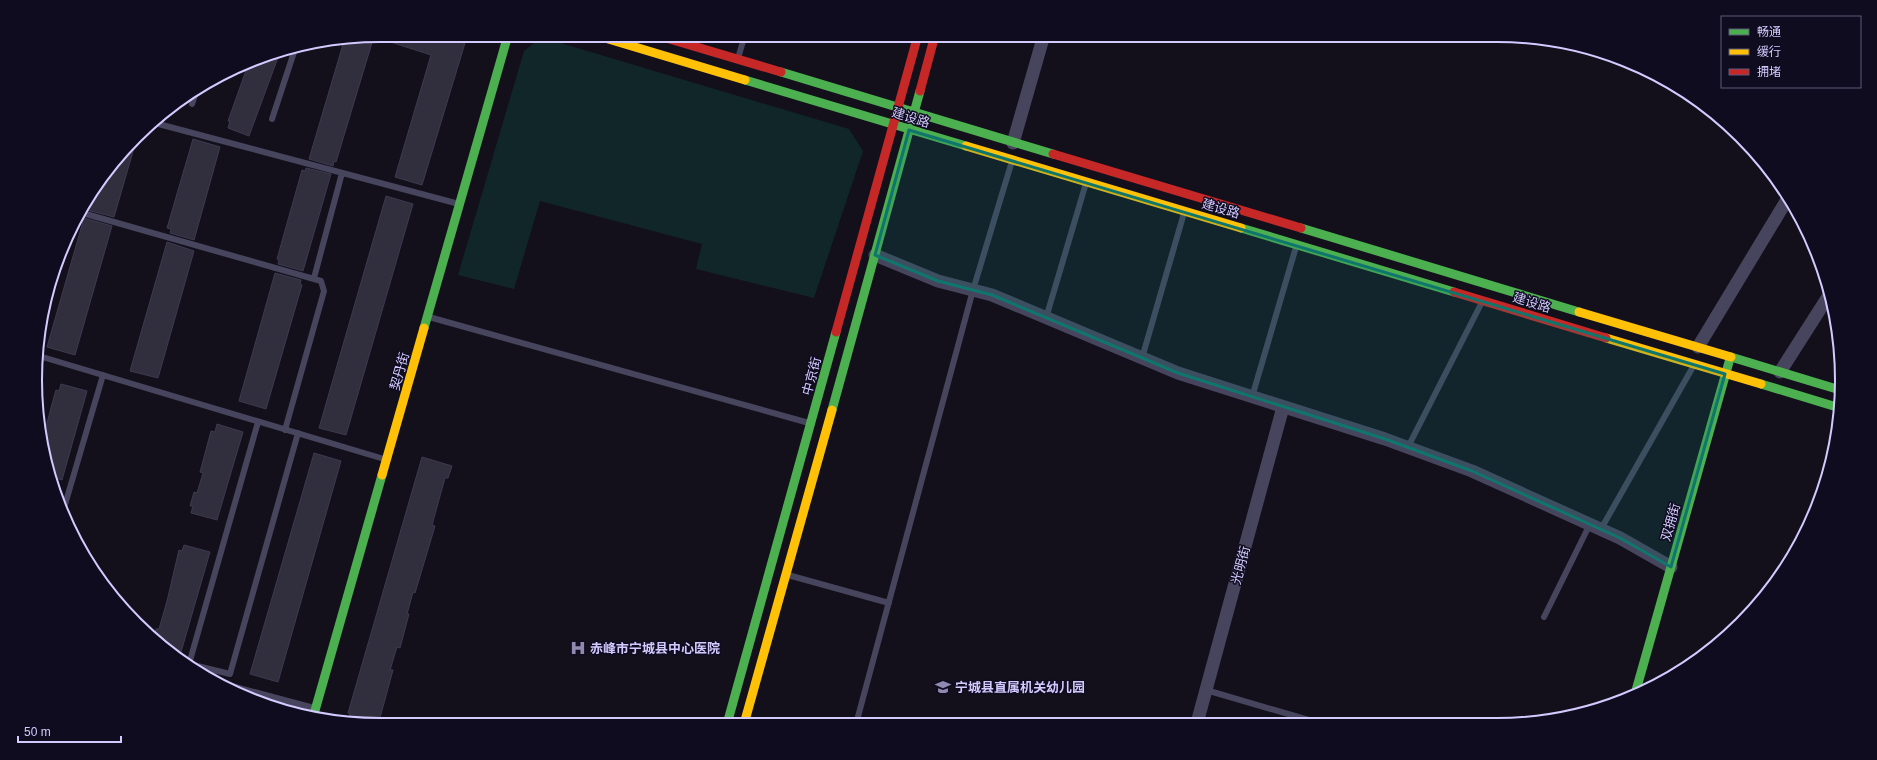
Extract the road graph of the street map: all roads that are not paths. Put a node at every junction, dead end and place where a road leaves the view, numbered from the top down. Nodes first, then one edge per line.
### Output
1 (506, 42) edge
2 (618, 42) edge
3 (679, 42) edge
4 (743, 42) edge
5 (916, 42) edge
6 (933, 42) edge
7 (1042, 42) edge
8 (293, 54) edge
9 (738, 60) junction
10 (194, 98) edge
11 (192, 104) dead end
12 (898, 108) junction
13 (914, 113) junction
14 (272, 118) dead end
15 (159, 124) edge
16 (893, 125) junction
17 (909, 130) junction
18 (1014, 143) junction
19 (1012, 160) junction
20 (342, 173) junction
21 (1086, 182) junction
22 (1785, 203) edge
23 (460, 205) junction
24 (1185, 211) junction
25 (86, 214) edge
26 (1297, 244) junction
27 (875, 254) junction
28 (314, 278) junction
29 (973, 290) junction
30 (1483, 300) junction
31 (1825, 300) edge
32 (428, 316) junction
33 (1046, 318) junction
34 (1698, 347) junction
35 (1730, 356) junction
36 (43, 357) edge
37 (1142, 358) junction
38 (1694, 364) junction
39 (1780, 372) junction
40 (1725, 374) junction
41 (102, 375) junction
42 (1835, 388) edge
43 (1252, 397) junction
44 (1834, 406) edge
45 (1284, 407) junction
46 (258, 422) junction
47 (812, 424) junction
48 (285, 430) junction
49 (298, 434) junction
50 (1408, 447) junction
51 (387, 460) junction
52 (66, 503) edge
53 (1595, 527) junction
54 (1671, 567) junction
55 (786, 574) junction
56 (889, 603) junction
57 (1544, 617) dead end
58 (190, 660) edge
59 (202, 667) edge
60 (1637, 687) edge
61 (1206, 690) junction
62 (250, 692) edge
63 (315, 711) edge
64 (729, 718) edge
65 (746, 718) edge
66 (858, 718) edge
67 (1198, 718) edge
68 (1302, 718) edge

1 - 23 main road, 契丹街
2 - 16 main road, 建设路
3 - 9 main road, 建设路
4 - 9 lane
5 - 12 main road, 中京街
6 - 13 main road
7 - 18 street
8 - 14 lane
9 - 12 main road, 建设路
10 - 11 lane
12 - 13 main road, 建设路
12 - 16 main road, 中京街
13 - 17 main road
13 - 18 main road, 建设路
15 - 20 lane
16 - 17 main road, 建设路
16 - 47 main road, 中京街
17 - 19 main road, 建设路
17 - 27 main road
18 - 34 main road, 建设路
19 - 21 main road, 建设路
19 - 29 lane
20 - 23 lane
20 - 28 lane
21 - 24 main road, 建设路
21 - 33 lane
22 - 34 street
23 - 32 main road, 契丹街
24 - 26 main road, 建设路
24 - 37 lane
25 - 28 lane
26 - 30 main road, 建设路
26 - 43 lane
27 - 29 street
27 - 55 main road
28 - 48 lane
29 - 33 street
29 - 56 lane
30 - 38 main road, 建设路
30 - 50 lane
31 - 39 street
32 - 47 lane
32 - 51 main road, 契丹街
33 - 37 street
34 - 35 main road, 建设路
35 - 39 main road, 建设路
35 - 40 main road, 双拥街
36 - 41 lane
37 - 43 street
38 - 40 main road, 建设路
38 - 53 lane
39 - 42 main road, 建设路
40 - 44 main road, 建设路
40 - 54 main road, 双拥街
41 - 46 lane
41 - 52 lane
43 - 45 street
45 - 50 street
45 - 61 street, 光明街
46 - 48 lane
46 - 58 lane
47 - 64 main road, 中京街
48 - 49 lane
49 - 51 lane
49 - 59 lane
50 - 53 street
51 - 63 main road, 契丹街
53 - 54 street
53 - 57 lane
54 - 60 main road, 双拥街
55 - 56 lane
55 - 65 main road
56 - 66 lane
61 - 67 street, 光明街
61 - 68 lane
62 - 63 lane

